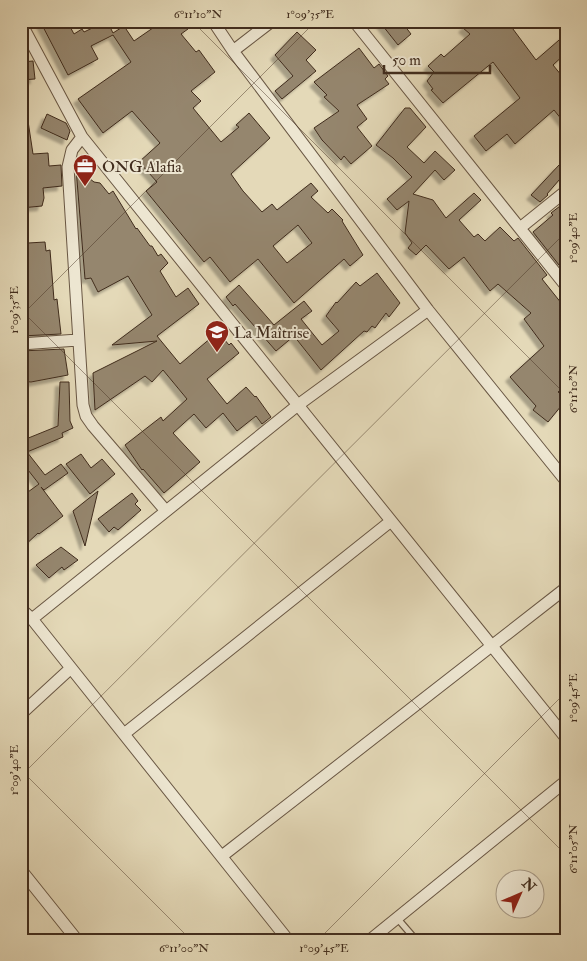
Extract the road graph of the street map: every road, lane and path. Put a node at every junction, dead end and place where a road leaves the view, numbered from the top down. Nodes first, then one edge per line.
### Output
1 (214, 21) edge
2 (272, 21) edge
3 (354, 21) edge
4 (21, 23) edge
5 (233, 51) junction
6 (82, 137) junction
7 (566, 191) edge
8 (520, 228) junction
9 (566, 286) edge
10 (428, 310) junction
11 (78, 340) junction
12 (21, 344) edge
13 (298, 405) junction
14 (566, 481) edge
15 (166, 511) junction
16 (392, 521) junction
17 (566, 588) edge
18 (21, 609) edge
19 (32, 619) junction
20 (492, 646) junction
21 (71, 668) junction
22 (21, 714) edge
23 (124, 734) junction
24 (566, 738) edge
25 (566, 781) edge
26 (222, 856) junction
27 (21, 870) edge
28 (398, 918) junction
29 (77, 940) edge
30 (288, 940) edge
31 (370, 940) edge
32 (416, 940) edge

1 - 5 street
2 - 5 street
3 - 8 street
4 - 6 street
5 - 10 street
6 - 11 street
6 - 13 street
7 - 8 street
8 - 9 street
10 - 13 street
10 - 14 street
11 - 12 street
11 - 15 street
13 - 15 street
13 - 16 street
15 - 19 street
16 - 20 street
16 - 23 street
17 - 20 street
18 - 19 street
19 - 21 street
20 - 24 street
20 - 26 street
21 - 22 street
21 - 23 street
23 - 26 street
25 - 28 street
26 - 30 street
27 - 29 street
28 - 31 street
28 - 32 lane

